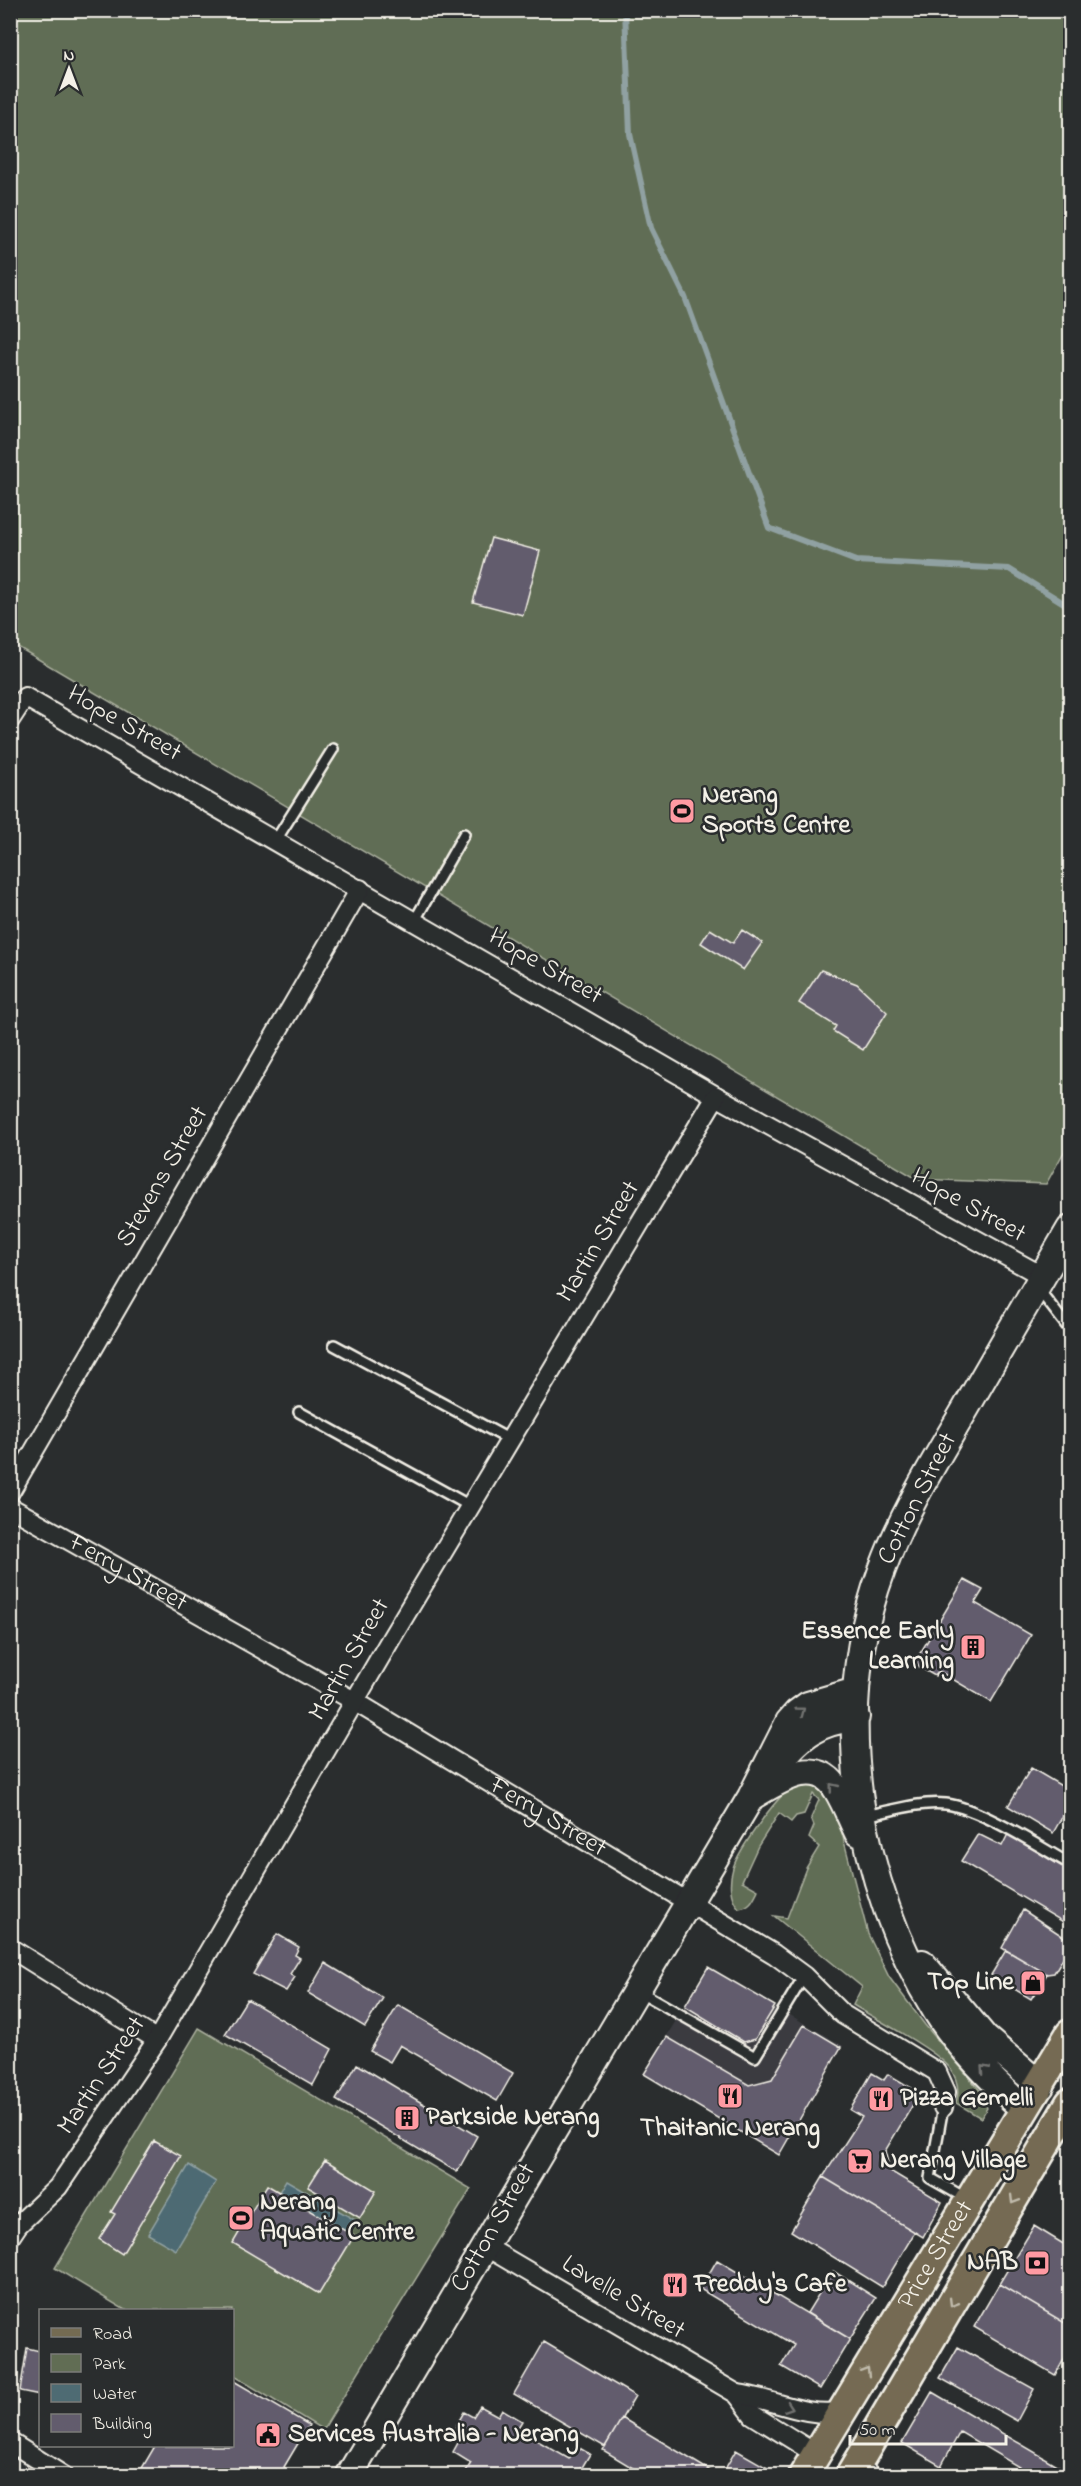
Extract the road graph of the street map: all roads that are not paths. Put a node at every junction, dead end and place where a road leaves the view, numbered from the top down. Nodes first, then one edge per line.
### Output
1 (10, 720) edge
2 (333, 748) dead end
3 (464, 834) dead end
4 (276, 840) junction
5 (360, 889) junction
6 (415, 920) junction
7 (716, 1096) junction
8 (1071, 1229) edge
9 (1039, 1282) junction
10 (1071, 1330) edge
11 (334, 1345) dead end
12 (299, 1412) dead end
13 (510, 1440) junction
14 (10, 1492) edge
15 (470, 1506) junction
16 (10, 1507) edge
17 (856, 1691) junction
18 (354, 1701) junction
19 (856, 1717) junction
20 (751, 1797) junction
21 (857, 1817) junction
22 (1071, 1864) edge
23 (689, 1901) junction
24 (895, 1931) junction
25 (10, 1948) edge
26 (804, 1976) junction
27 (636, 1990) junction
28 (1071, 2034) edge
29 (157, 2040) junction
30 (1041, 2086) junction
31 (943, 2107) joint
32 (1025, 2110) junction
33 (1067, 2119) edge
34 (970, 2200) junction
35 (10, 2237) edge
36 (483, 2245) junction
37 (909, 2376) junction
38 (737, 2394) junction
39 (841, 2412) junction
40 (10, 2442) edge
41 (809, 2465) edge
42 (853, 2473) edge
43 (64, 2475) edge
44 (349, 2475) edge

1 - 4 street, Hope Street
2 - 4 lane
3 - 6 lane
4 - 5 street, Hope Street
5 - 6 street, Hope Street
5 - 14 street, Stevens Street
6 - 7 street, Hope Street
7 - 9 street, Hope Street
7 - 13 street, Martin Street
8 - 9 street, Cotton Street
9 - 10 lane
9 - 17 street, Cotton Street
11 - 13 lane
12 - 15 lane
13 - 15 street, Martin Street
15 - 18 street, Martin Street
16 - 18 street, Ferry Street
17 - 19 street
20 -> 17 street, Cotton Street
18 - 23 street, Ferry Street
18 - 29 street, Martin Street
19 - 20 street, Cotton Street
19 - 21 street
21 -> 20 street
20 - 23 street, Cotton Street
21 - 22 lane
21 - 24 street
23 - 26 street, Ferry Street
23 - 27 street, Cotton Street
24 - 30 street
32 -> 24 street
25 - 29 street
26 - 27 lane
26 - 31 street, Ferry Street
27 - 36 street, Cotton Street
28 - 30 main road, Price Street
29 - 35 street, Martin Street
30 - 32 main road, Price Street
30 - 33 main road
31 - 34 lane, Ferry Street
32 - 33 main road
32 - 34 main road, Price Street
33 -> 37 main road, Price Street
39 -> 34 main road, Price Street
36 - 38 street, Lavelle Street
36 - 44 street, Cotton Street
37 - 41 main road
37 - 42 main road, Price Street
38 -> 39 street, Lavelle Street
38 - 41 street, Lavelle Street
39 - 41 main road, Price Street
40 - 43 street

